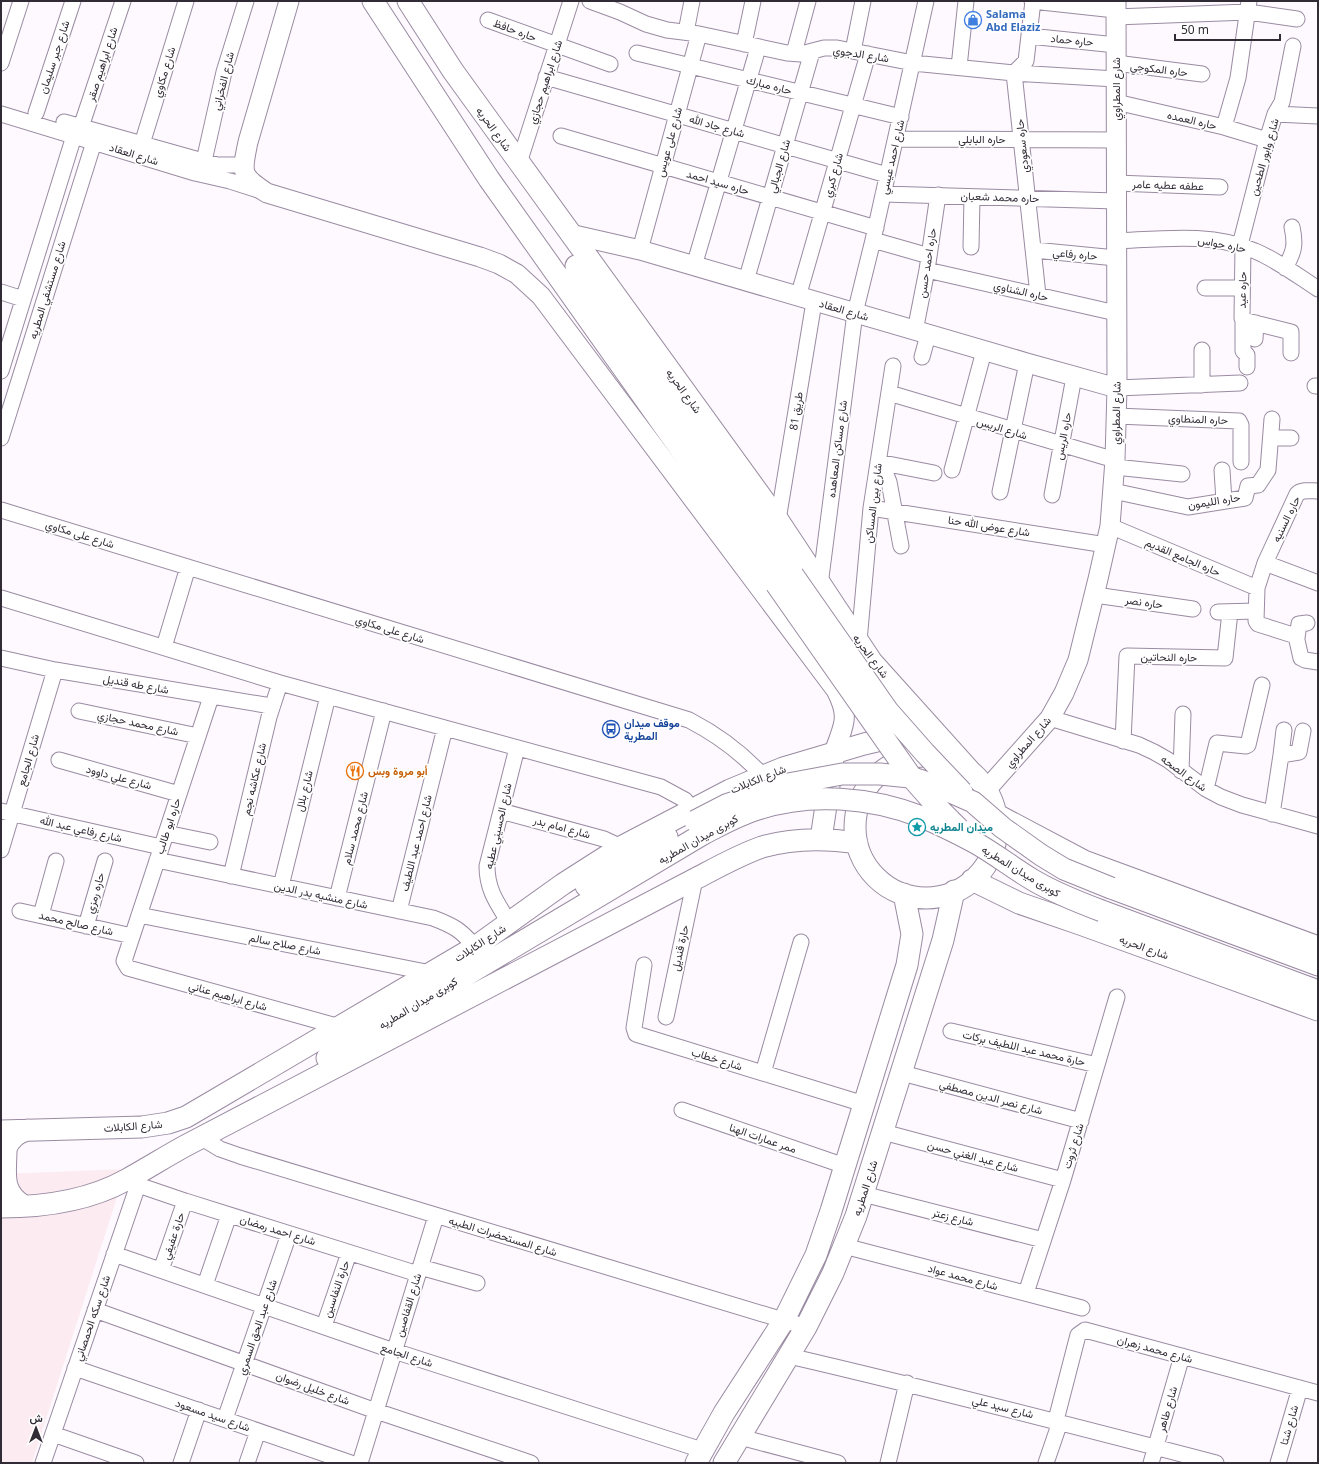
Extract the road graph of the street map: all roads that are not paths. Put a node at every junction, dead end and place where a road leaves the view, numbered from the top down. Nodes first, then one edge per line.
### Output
1 (21, 1) edge
2 (73, 1) edge
3 (124, 1) edge
4 (186, 1) edge
5 (246, 1) edge
6 (289, 1) edge
7 (373, 1) edge
8 (408, 1) edge
9 (571, 1) edge
10 (590, 1) edge
11 (692, 1) edge
12 (753, 1) edge
13 (808, 1) edge
14 (863, 1) edge
15 (926, 1) edge
16 (966, 1) edge
17 (1032, 1) edge
18 (1221, 7) edge
19 (1249, 7) edge
20 (628, 8) edge
21 (1115, 9) edge
22 (1297, 18) dead end
23 (488, 20) dead end
24 (692, 33) junction
25 (1029, 36) junction
26 (1116, 44) junction
27 (557, 45) junction
28 (751, 46) junction
29 (1293, 46) dead end
30 (812, 52) junction
31 (637, 53) dead end
32 (794, 53) junction
33 (861, 53) junction
34 (1, 62) edge
35 (913, 63) junction
36 (610, 64) dead end
37 (690, 66) junction
38 (959, 68) junction
39 (453, 71) junction
40 (1116, 71) junction
41 (1014, 73) junction
42 (1202, 74) dead end
43 (546, 77) junction
44 (748, 80) junction
45 (800, 93) junction
46 (1116, 102) junction
47 (1, 103) edge
48 (853, 106) junction
49 (1, 114) edge
50 (36, 114) junction
51 (677, 114) junction
52 (1275, 114) junction
53 (1318, 116) edge
54 (901, 117) junction
55 (1224, 127) junction
56 (734, 131) junction
57 (78, 132) junction
58 (561, 136) dead end
59 (896, 138) junction
60 (1022, 139) junction
61 (1116, 140) junction
62 (1267, 140) junction
63 (94, 142) junction
64 (142, 144) junction
65 (785, 146) junction
66 (204, 161) junction
67 (837, 161) junction
68 (519, 163) junction
69 (243, 166) junction
70 (663, 166) junction
71 (888, 175) junction
72 (719, 182) junction
73 (1220, 187) dead end
74 (1116, 192) junction
75 (267, 193) junction
76 (883, 194) junction
77 (938, 195) junction
78 (770, 197) junction
79 (972, 197) junction
80 (1028, 198) junction
81 (823, 212) junction
82 (1292, 227) dead end
83 (570, 234) junction
84 (874, 234) junction
85 (1241, 246) junction
86 (971, 247) dead end
87 (1116, 249) junction
88 (640, 250) junction
89 (1034, 250) junction
90 (928, 263) junction
91 (694, 266) junction
92 (1285, 268) junction
93 (746, 281) junction
94 (1316, 286) edge
95 (1205, 288) dead end
96 (1242, 288) junction
97 (1, 292) edge
98 (1038, 295) junction
99 (23, 299) junction
100 (806, 299) junction
101 (855, 313) junction
102 (1116, 313) junction
103 (1250, 322) junction
104 (922, 333) junction
105 (1256, 339) dead end
106 (5, 347) edge
107 (984, 350) junction
108 (1202, 350) dead end
109 (1291, 353) dead end
110 (922, 358) dead end
111 (1027, 363) junction
112 (893, 366) dead end
113 (1247, 367) dead end
114 (1, 371) edge
115 (1074, 377) junction
116 (1240, 383) dead end
117 (1202, 385) junction
118 (1117, 388) junction
119 (889, 394) junction
120 (1116, 416) junction
121 (966, 417) junction
122 (1272, 419) dead end
123 (1014, 431) junction
124 (1, 438) edge
125 (1271, 438) junction
126 (1291, 438) dead end
127 (1061, 445) junction
128 (1241, 462) dead end
129 (878, 463) junction
130 (1115, 464) junction
131 (952, 470) dead end
132 (1222, 470) dead end
133 (934, 473) dead end
134 (1182, 474) dead end
135 (1113, 491) junction
136 (1318, 491) edge
137 (1000, 492) dead end
138 (1052, 495) dead end
139 (1224, 501) junction
140 (871, 508) junction
141 (1, 510) edge
142 (894, 511) junction
143 (778, 520) junction
144 (1110, 526) junction
145 (1106, 545) junction
146 (901, 546) dead end
147 (1265, 563) junction
148 (188, 567) junction
149 (785, 579) junction
150 (1318, 583) edge
151 (820, 585) junction
152 (1257, 588) junction
153 (1095, 595) junction
154 (1, 598) edge
155 (1193, 609) dead end
156 (1256, 611) junction
157 (1307, 623) dead end
158 (1297, 638) junction
159 (859, 641) junction
160 (164, 648) junction
161 (1, 658) edge
162 (872, 662) junction
163 (1318, 662) edge
164 (55, 670) junction
165 (280, 683) junction
166 (1262, 685) dead end
167 (836, 690) junction
168 (328, 696) junction
169 (211, 697) junction
170 (271, 706) junction
171 (79, 711) dead end
172 (384, 711) junction
173 (1183, 714) dead end
174 (1050, 718) junction
175 (445, 728) junction
176 (1284, 730) dead end
177 (1303, 731) dead end
178 (198, 736) junction
179 (1123, 741) junction
180 (518, 748) junction
181 (834, 753) junction
182 (1281, 756) junction
183 (59, 760) dead end
184 (948, 760) junction
185 (1181, 771) junction
186 (971, 772) junction
187 (763, 776) junction
188 (1206, 789) junction
189 (179, 794) junction
190 (980, 796) junction
191 (501, 811) junction
192 (7, 812) edge
193 (996, 814) junction
194 (1272, 814) junction
195 (697, 821) junction
196 (1318, 826) edge
197 (821, 839) junction
198 (210, 842) dead end
199 (857, 843) junction
200 (975, 843) junction
201 (161, 847) junction
202 (621, 847) junction
203 (1, 850) edge
204 (56, 861) dead end
205 (105, 861) dead end
206 (1103, 868) junction
207 (231, 876) junction
208 (695, 879) junction
209 (972, 880) junction
210 (281, 886) junction
211 (954, 891) junction
212 (904, 894) junction
213 (337, 898) junction
214 (20, 911) dead end
215 (399, 911) junction
216 (41, 915) junction
217 (139, 915) junction
218 (517, 919) junction
219 (1080, 924) junction
220 (86, 926) junction
221 (132, 936) junction
222 (801, 942) dead end
223 (1318, 947) edge
224 (475, 948) junction
225 (125, 956) joint
226 (644, 965) dead end
227 (907, 965) junction
228 (1318, 965) edge
229 (933, 973) junction
230 (431, 974) junction
231 (1318, 991) edge
232 (1117, 997) dead end
233 (1318, 1010) edge
234 (666, 1017) dead end
235 (340, 1027) junction
236 (952, 1031) dead end
237 (1097, 1065) junction
238 (763, 1073) junction
239 (902, 1073) junction
240 (864, 1104) junction
241 (682, 1110) dead end
242 (1081, 1121) junction
243 (229, 1124) junction
244 (28, 1130) junction
245 (1, 1131) edge
246 (883, 1132) junction
247 (202, 1138) junction
248 (845, 1166) junction
249 (1063, 1180) junction
250 (132, 1183) junction
251 (863, 1194) junction
252 (185, 1202) junction
253 (24, 1206) junction
254 (1, 1207) edge
255 (229, 1215) junction
256 (436, 1216) junction
257 (289, 1234) junction
258 (1043, 1240) junction
259 (844, 1246) junction
260 (349, 1253) junction
261 (114, 1254) junction
262 (161, 1270) junction
263 (419, 1270) junction
264 (477, 1283) dead end
265 (205, 1285) junction
266 (1026, 1293) junction
267 (264, 1306) junction
268 (1082, 1308) dead end
269 (95, 1310) junction
270 (784, 1320) junction
271 (324, 1326) junction
272 (806, 1327) junction
273 (394, 1351) junction
274 (789, 1356) junction
275 (1182, 1356) junction
276 (244, 1363) junction
277 (75, 1368) junction
278 (908, 1383) junction
279 (1300, 1388) junction
280 (1318, 1393) edge
281 (199, 1410) junction
282 (376, 1411) junction
283 (225, 1419) junction
284 (1058, 1421) junction
285 (258, 1431) junction
286 (53, 1434) junction
287 (740, 1437) junction
288 (1156, 1447) junction
289 (316, 1457) edge
290 (699, 1457) edge
291 (43, 1463) edge
292 (136, 1463) edge
293 (182, 1463) edge
294 (247, 1463) edge
295 (351, 1463) edge
296 (360, 1463) edge
297 (531, 1463) edge
298 (724, 1463) edge
299 (838, 1463) edge
300 (888, 1463) edge
301 (1046, 1463) edge
302 (1151, 1463) edge
303 (1216, 1463) edge
304 (1278, 1463) edge

1 - 34 street
2 - 50 street, شارع جبر سليمان
3 - 57 street, شارع ابراهيم صقر
4 - 64 street, شارع مكاوي
5 - 66 street, شارع الفخراني
6 - 69 street
7 - 149 main road
8 - 39 main road, شارع الحريه
9 - 27 street, شارع ابراهيم حجازي
10 - 20 street, شارع الدجوي
11 - 24 street, شارع على عويس
12 - 28 street
13 - 32 street
14 - 33 street, شارع كبري
15 - 35 street, شارع احمد عيسي
16 - 38 street
17 - 21 street
17 - 25 street
18 - 19 street
18 - 21 street
19 - 22 street
19 - 55 street
20 - 24 street, شارع الدجوي
21 - 26 street, شارع المطراوي
23 - 27 street, حاره حافظ
24 - 28 street, شارع الدجوي
24 - 37 street, شارع على عويس
25 - 26 street, حاره حماد
25 - 41 street
26 - 40 street, شارع المطراوي
27 - 36 street, حاره حافظ
27 - 43 street, شارع ابراهيم حجازي
28 - 32 street, شارع الدجوي
28 - 44 street
29 - 52 street, شارع وابور الطحين
30 - 32 street, شارع الدجوي
30 - 33 street, شارع الدجوي
30 - 45 street, شارع الجبالي
31 - 37 street, حاره مبارك
33 - 35 street, شارع الدجوي
33 - 48 street, شارع كبري
35 - 38 street, شارع الدجوي
35 - 54 street, شارع احمد عيسي
37 - 44 street, حاره مبارك
37 - 51 street, شارع على عويس
38 - 41 street, شارع الدجوي
39 - 68 main road, شارع الحريه
39 - 149 main road
40 - 41 street, شارع الدجوي
40 - 42 street, حاره المكوجي
40 - 46 street, شارع المطراوي
41 - 60 street, حاره سعودي
43 - 51 street, شارع جاد الله
43 - 68 street, شارع ابراهيم حجازي
44 - 45 street, حاره مبارك
44 - 56 street
45 - 48 street, حاره مبارك
45 - 65 street, شارع الجبالي
46 - 55 street, حاره العمده
46 - 61 street, شارع المطراوي
47 - 50 street, شارع العقاد
48 - 54 street, حاره مبارك
48 - 67 street, شارع كبري
49 - 57 street, شارع العقاد
50 - 57 street, شارع العقاد
51 - 56 street, شارع جاد الله
51 - 70 street, شارع على عويس
52 - 53 street
52 - 62 street, شارع وابور الطحين
54 - 59 street, شارع احمد عيسي
55 - 62 street, حاره العمده
56 - 65 street, شارع جاد الله
56 - 72 street
57 - 63 street, شارع العقاد
57 - 64 street, شارع العقاد
57 - 99 street, شارع مستشفي المطريه
58 - 70 street, حاره سيد احمد
59 - 60 street, حاره البابلي
59 - 71 street, شارع احمد عيسي
60 - 61 street, حاره البابلي
60 - 80 street, حاره سعودي
61 - 74 street, شارع المطراوي
62 - 85 street, شارع وابور الطحين
63 - 75 street, شارع العقاد
63 - 124 street, شارع مستشفي المطريه
64 - 66 street, شارع العقاد
65 - 67 street, شارع جاد الله
65 - 78 street, شارع الجبالي
66 - 69 street, شارع العقاد
67 - 71 street, شارع جاد الله
67 - 81 street, شارع كبري
68 - 83 main road, شارع الحريه
69 - 75 street
70 - 72 street, حاره سيد احمد
70 - 88 street, شارع على عويس
71 - 76 street, شارع احمد عيسي
72 - 78 street, حاره سيد احمد
72 - 91 street
73 - 74 street, عطفه عطيه عامر
74 - 80 street, حاره محمد شعبان
74 - 87 street, شارع المطراوي
75 - 167 street
76 - 77 street, حاره محمد شعبان
76 - 84 street, شارع احمد عيسي
77 - 79 street, حاره محمد شعبان
77 - 90 street, حاره احمد حسن
78 - 81 street, حاره سيد احمد
78 - 93 street, شارع الجبالي
79 - 80 street, حاره محمد شعبان
79 - 86 street
80 - 89 street, حاره سعودي
81 - 84 street, حاره سيد احمد
81 - 100 street, شارع كبري
82 - 92 street
83 - 88 street, شارع العقاد
83 - 143 main road, شارع الحريه
84 - 90 street, حاره الشناوي
84 - 101 street, شارع احمد عيسي
85 - 87 street, حاره حواس
85 - 92 street, حاره حواس
85 - 96 street, حاره عيد
87 - 89 street, حاره رفاعي
87 - 102 street, شارع المطراوي
88 - 91 street, شارع العقاد
89 - 98 street, حاره سعودي
90 - 98 street, حاره الشناوي
90 - 104 street, حاره احمد حسن
91 - 93 street, شارع العقاد
92 - 94 street, حاره حواس
93 - 100 street, شارع العقاد
95 - 96 street
96 - 103 street, حاره عيد
97 - 99 street
98 - 102 street, حاره الشناوي
99 - 106 street, شارع مستشفي المطريه
100 - 101 street, شارع العقاد
100 - 143 street, طريق 81
101 - 104 street, شارع العقاد
101 - 151 street, شارع مساكن المعاهده
102 - 118 street, شارع المطراوي
103 - 105 street, حاره عيد
103 - 109 street, حاره عيد
103 - 113 street
104 - 107 street, شارع العقاد
104 - 110 street, حاره احمد حسن
106 - 114 street, شارع مستشفي المطريه
107 - 111 street, شارع العقاد
107 - 121 street
108 - 117 street
111 - 115 street, شارع العقاد
111 - 123 street
112 - 119 street, شارع بين المساكن
115 - 118 street, شارع العقاد
115 - 127 street, حاره الريس
116 - 117 street
117 - 118 street
118 - 120 street, شارع المطراوي
119 - 121 street, شارع الريس
119 - 129 street, شارع بين المساكن
120 - 128 street, حاره المنطاوي
120 - 130 street, شارع المطراوي
121 - 123 street, شارع الريس
121 - 131 street
122 - 125 street, حاره الليمون
123 - 127 street, شارع الريس
123 - 137 street
125 - 126 street
125 - 139 street, حاره الليمون
127 - 130 street, شارع الريس
127 - 138 street, حاره الريس
129 - 133 street
129 - 140 street, شارع بين المساكن
129 - 142 street
130 - 134 street, شارع الريس
130 - 135 street, شارع المطراوي
132 - 139 street
135 - 139 street, حاره الليمون
135 - 144 street, شارع المطراوي
136 - 147 street, حاره السنيه
140 - 142 street, شارع عوض الله حنا
140 - 159 street, شارع بين المساكن
141 - 148 street, شارع على مكاوي
142 - 145 street, شارع عوض الله حنا
142 - 146 street
143 - 151 main road, شارع الحريه
144 - 145 street, شارع المطراوي
144 - 152 street, حاره الجامع القديم
145 - 153 street, شارع المطراوي
147 - 150 street
147 - 152 street
148 - 160 street
148 - 187 street, شارع على مكاوي
149 - 190 main road, bridge
149 - 200 main road, bridge
151 - 159 main road, شارع الحريه
152 - 156 street
153 - 155 street, حاره نصر
153 - 174 street, شارع المطراوي
154 - 160 street
156 - 158 street
156 - 179 street, حاره النحاتين
157 - 158 street
158 - 163 street
159 - 162 main road, شارع الحريه
160 - 165 street
161 - 164 street, شارع طه قنديل
162 - 167 main road
162 - 186 main road, شارع الحريه
164 - 169 street, شارع طه قنديل
164 - 192 street, شارع الجامع
165 - 168 street
165 - 170 street, شارع عكاشه نجم
166 - 188 street
167 - 181 street
168 - 172 street
168 - 210 street, شارع بلال
169 - 170 street, شارع طه قنديل
169 - 178 street, حاره ابو طالب
170 - 207 street, شارع عكاشه نجم
171 - 178 street, شارع محمد حجازي
172 - 175 street
172 - 213 street, شارع محمد سلام
173 - 185 street
174 - 179 street, شارع الصحه
174 - 190 street, شارع المطراوي
175 - 180 street
175 - 215 street, شارع احمد عبد اللطيف
176 - 182 street
177 - 182 street
178 - 189 street, حاره ابو طالب
179 - 185 street, شارع الصحه
180 - 191 street, شارع الحسيني عطيه
180 - 195 street
181 - 184 main road, شارع الكابلات
181 - 187 main road, شارع الكابلات
181 - 197 main road
182 - 194 street
183 - 189 street, شارع علي داوود
184 - 186 main road
184 - 199 main road
185 - 188 street, شارع الصحه
186 - 190 main road, شارع الحريه
187 - 195 main road, شارع الكابلات
188 - 194 street, شارع الصحه
189 - 201 street, حاره ابو طالب
190 - 193 main road
190 - 195 main road, كوبرى ميدان المطريه, bridge
190 - 228 main road, كوبرى ميدان المطريه, bridge
191 - 202 street, شارع امام بدر
191 - 218 street, شارع الحسيني عطيه
192 - 201 street, شارع رفاعي عبد الله
192 - 203 street, شارع الجامع
193 - 206 main road
193 - 209 main road
194 - 196 street, شارع الصحه
195 - 200 main road, كوبرى ميدان المطريه, bridge
195 - 202 main road, شارع الكابلات
195 - 218 main road, كوبرى ميدان المطريه
195 - 243 main road, كوبرى ميدان المطريه
197 - 199 main road
197 - 208 main road
198 - 201 street
199 - 212 main road
200 - 231 main road, كوبرى ميدان المطريه, bridge
201 - 207 street, شارع منشيه بدر الدين
201 - 217 street, حاره ابو طالب
202 - 218 main road, شارع الكابلات
204 - 216 street
205 - 220 street, حاره رمزي
206 - 219 main road
206 - 223 main road
207 - 210 street, شارع منشيه بدر الدين
208 - 234 street, حارة قنديل
208 - 243 main road
209 - 211 main road
209 - 219 main road, شارع الحريه
210 - 213 street, شارع منشيه بدر الدين
211 - 212 main road
211 - 229 main road, شارع المطريه
212 - 227 main road
213 - 215 street, شارع منشيه بدر الدين
214 - 216 street, شارع صالح محمد
215 - 224 street, شارع منشيه بدر الدين
216 - 220 street, شارع صالح محمد
217 - 221 street, حاره ابو طالب
217 - 230 street, شارع صلاح سالم
218 - 224 main road, شارع الكابلات
219 - 233 main road, شارع الحريه
220 - 221 street, شارع صالح محمد
221 - 225 street, حاره ابو طالب
222 - 238 street
224 - 230 main road, شارع الكابلات
225 - 235 street, شارع ابراهيم عناني
226 - 238 street, شارع خطاب
227 - 229 main road
227 - 240 main road
229 - 239 main road, شارع المطريه
230 - 235 main road, شارع الكابلات
232 - 237 street, شارع ثروت
235 - 244 main road, شارع الكابلات
236 - 237 street, حارة محمد عبد اللطيف بركات
237 - 242 street, شارع ثروت
238 - 240 street, شارع خطاب
239 - 242 street, شارع نصر الدين مصطفي
239 - 246 main road, شارع المطريه
240 - 248 main road
241 - 248 street, ممر عمارات الهنا
242 - 249 street, شارع ثروت
243 - 247 main road
244 - 245 main road, شارع الكابلات
244 - 253 main road
246 - 249 street, شارع عبد الغني حسن
246 - 251 main road, شارع المطريه
247 - 250 main road
247 - 256 street, شارع المستحضرات الطبيه
248 - 270 main road
249 - 258 street, شارع ثروت
250 - 252 street, شارع احمد رمضان
250 - 253 main road
250 - 261 street, شارع سكه الحمصاني
251 - 258 street, شارع زعتر
251 - 259 main road, شارع المطريه
252 - 255 street, شارع احمد رمضان
252 - 262 street, حارة عفيفي
253 - 254 main road
255 - 257 street, شارع احمد رمضان
255 - 265 street
256 - 263 street, شارع القفاصين
256 - 270 street, شارع المستحضرات الطبيه
257 - 260 street, شارع احمد رمضان
257 - 267 street, شارع عبد الحق السمري
258 - 266 street, شارع ثروت
259 - 266 street, شارع محمد عواد
259 - 272 main road, شارع المطريه
260 - 263 street, شارع احمد رمضان
260 - 271 street, حارة النفاسين
261 - 262 street, شارع الجامع
261 - 269 street, شارع سكه الحمصاني
262 - 265 street, شارع الجامع
263 - 264 street, شارع احمد رمضان
263 - 273 street, شارع القفاصين
265 - 267 street, شارع الجامع
266 - 268 street, شارع محمد عواد
267 - 271 street, شارع الجامع
267 - 276 street, شارع عبد الحق السمري
269 - 276 street, شارع خليل رضوان
269 - 277 street, شارع سكه الحمصاني
270 - 272 street, شارع المستحضرات الطبيه
270 - 290 main road
271 - 273 street, شارع الجامع
272 - 274 main road, شارع المطريه
273 - 282 street, شارع القفاصين
273 - 290 street, شارع الجامع
274 - 278 street, شارع سيد علي
274 - 287 main road, شارع المطريه
275 - 279 street, شارع محمد زهران
275 - 284 street, شارع محمد زهران
275 - 288 street, شارع طاهر
276 - 282 street, شارع خليل رضوان
276 - 283 street, شارع عبد الحق السمري
277 - 281 street, شارع سيد مسعود
277 - 286 street, شارع سكه الحمصاني
278 - 284 street, شارع سيد علي
278 - 300 street
279 - 280 street, شارع محمد زهران
279 - 304 street, شارع شتا
281 - 283 street, شارع سيد مسعود
281 - 293 street
282 - 296 street, شارع القفاصين
282 - 297 street, شارع خليل رضوان
283 - 285 street, شارع سيد مسعود
284 - 288 street, شارع سيد علي
284 - 301 street
285 - 289 street, شارع سيد مسعود
285 - 294 street
286 - 291 street, شارع سكه الحمصاني
286 - 292 street
287 - 298 main road, شارع المطريه
287 - 299 street
288 - 302 street, شارع طاهر
288 - 303 street, شارع سيد علي
289 - 295 street, شارع سيد مسعود

